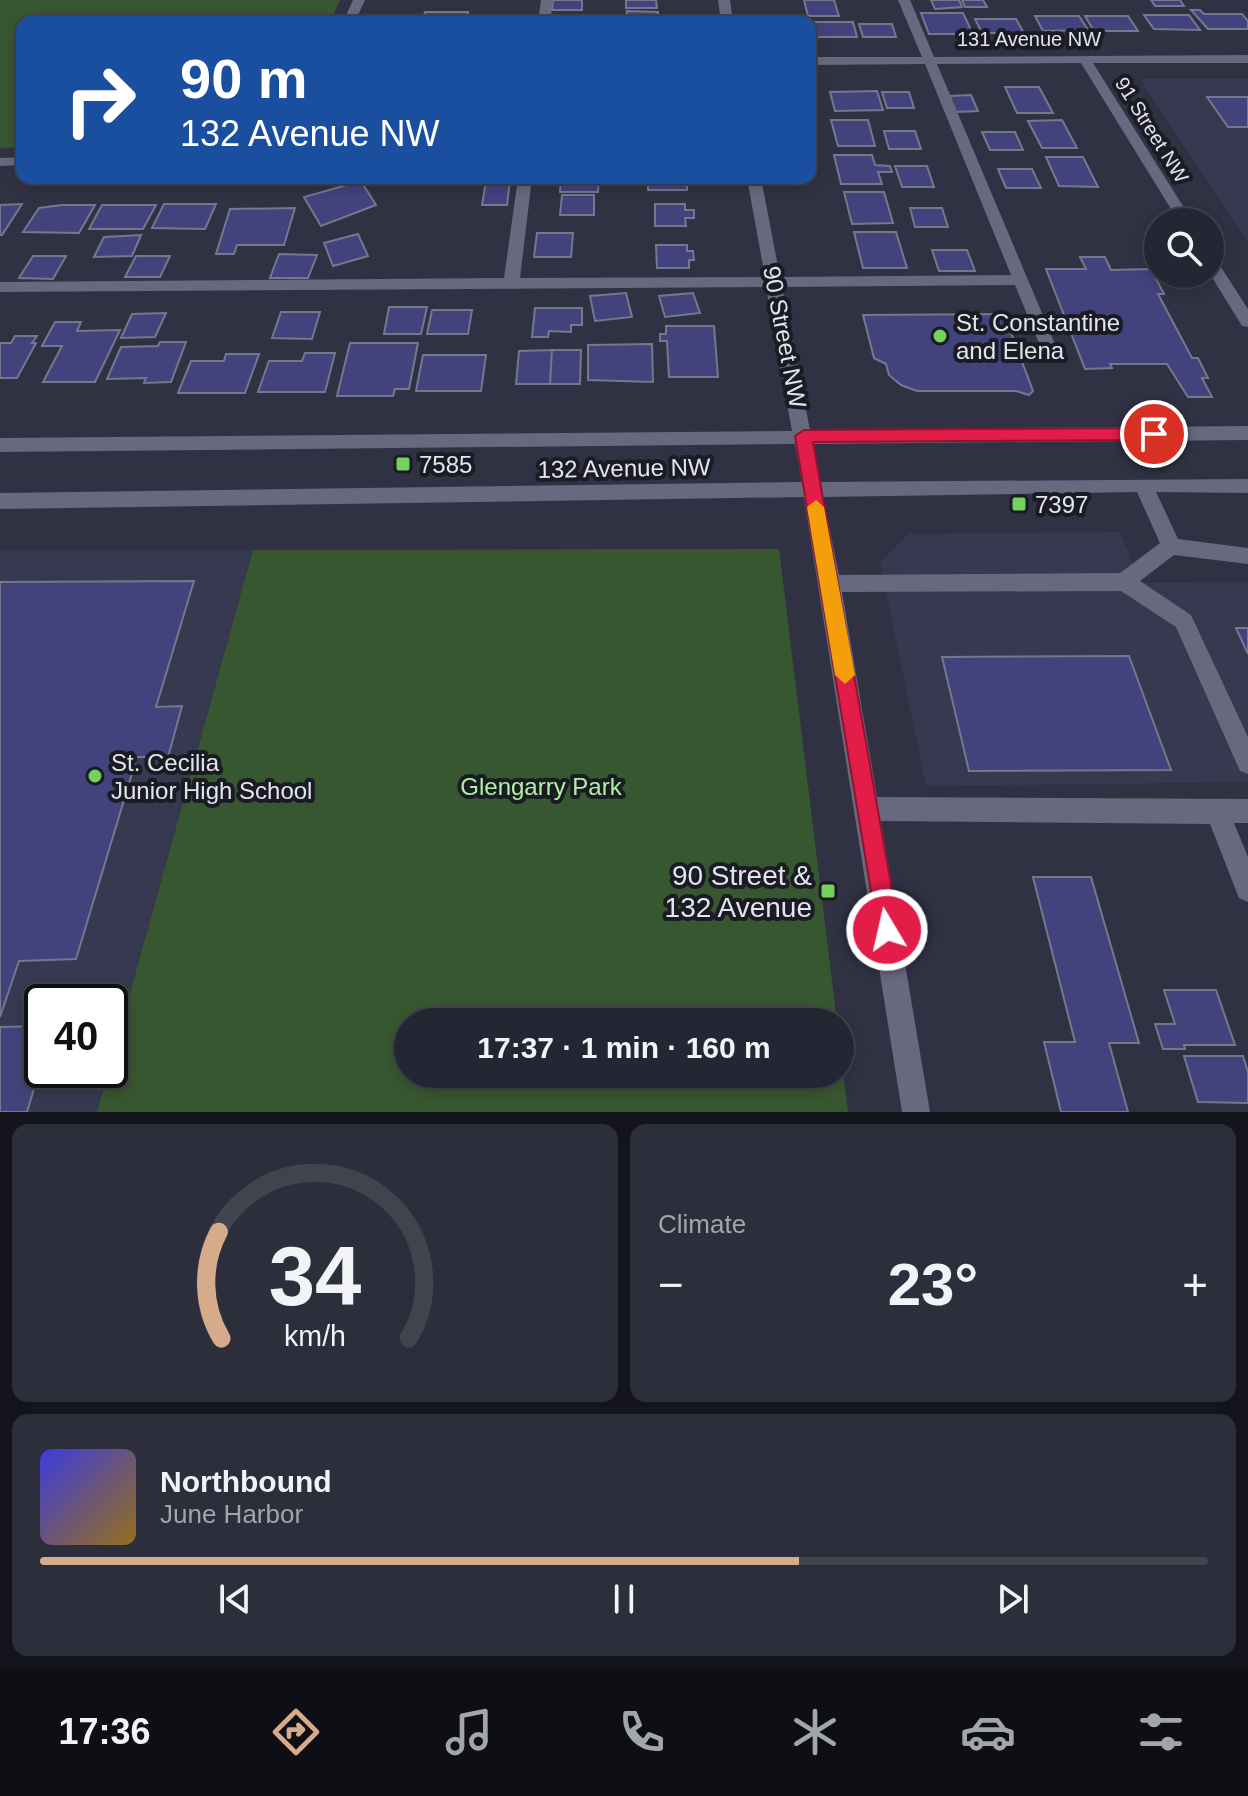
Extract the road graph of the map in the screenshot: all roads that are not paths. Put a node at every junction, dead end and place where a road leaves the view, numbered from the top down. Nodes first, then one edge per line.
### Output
1 (904, 0) edge
2 (1084, 59) junction
3 (1248, 59) edge
4 (928, 60) junction
5 (816, 61) edge
6 (524, 184) edge
7 (755, 184) edge
8 (1177, 208) edge
9 (1021, 280) junction
10 (512, 281) junction
11 (774, 283) junction
12 (1224, 283) edge
13 (0, 287) edge
14 (1248, 322) edge
15 (1047, 344) dead end
16 (1248, 433) edge
17 (804, 436) junction
18 (0, 445) edge
19 (1143, 485) junction
20 (1248, 486) edge
21 (813, 492) junction
22 (0, 501) edge
23 (1171, 546) junction
24 (1248, 556) edge
25 (1124, 582) junction
26 (830, 584) junction
27 (1248, 763) edge
28 (868, 809) junction
29 (1248, 811) edge
30 (1218, 812) junction
31 (1248, 889) edge
32 (916, 1112) edge

1 - 4 street
2 - 3 street, 131 Avenue NW
2 - 4 street, 131 Avenue NW
2 - 8 street, 91 Street NW
4 - 5 street, 131 Avenue NW
4 - 9 street
6 - 10 street
7 - 11 street, 90 Street NW
9 - 11 street
9 - 15 street
10 - 11 street
10 - 13 street
11 - 17 street, 90 Street NW
12 - 14 street
16 - 17 street, 132 Avenue NW
17 - 18 street, 132 Avenue NW
17 - 21 street, 90 Street NW
19 - 20 street, 132 Avenue NW
19 - 21 street, 132 Avenue NW
19 - 23 street
21 - 22 street, 132 Avenue NW
21 - 26 street, 90 Street NW
23 - 24 street
23 - 25 street
25 - 26 street
25 - 27 street
26 - 28 street, 90 Street NW
28 - 30 street
28 - 32 street, 90 Street NW
29 - 30 street
30 - 31 street

